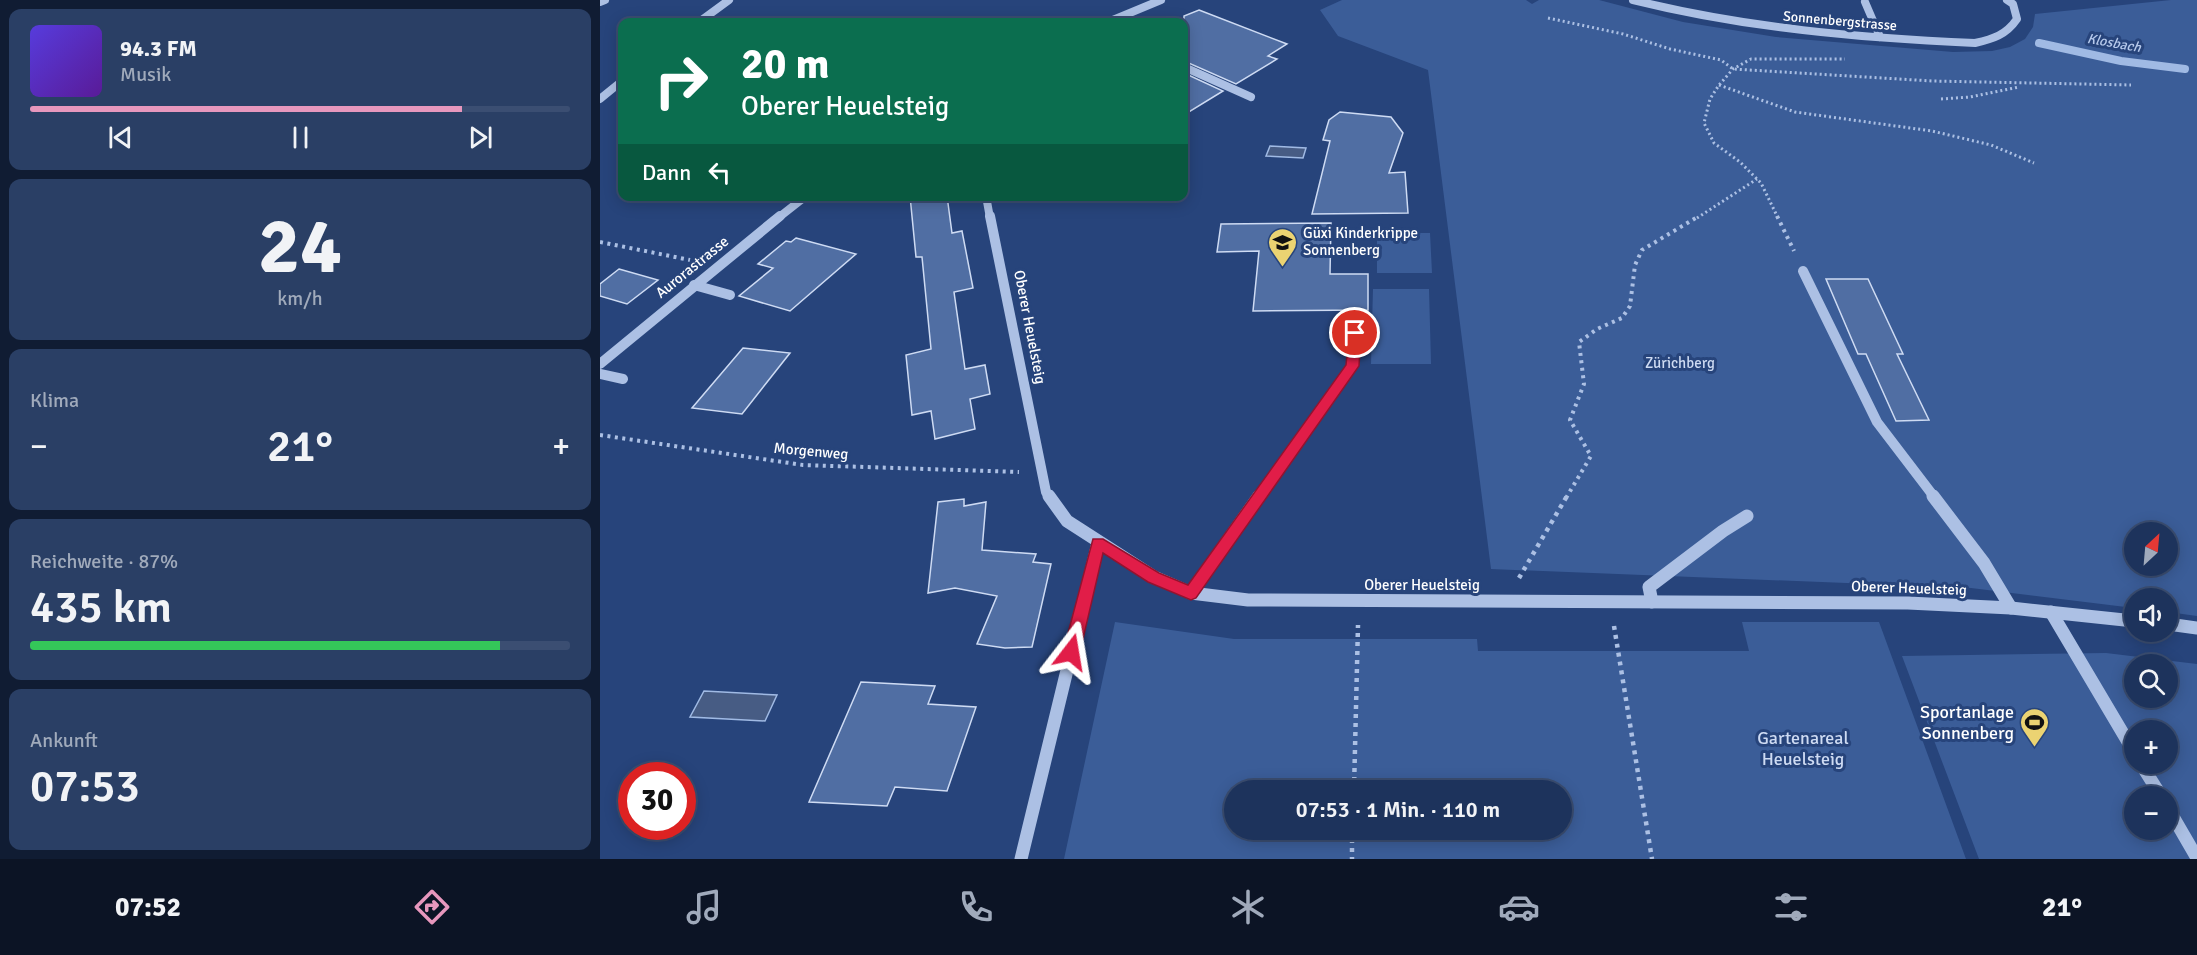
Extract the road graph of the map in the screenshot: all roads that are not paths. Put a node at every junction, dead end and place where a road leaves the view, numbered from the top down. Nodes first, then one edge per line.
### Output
1 (605, 0) edge
2 (729, 0) edge
3 (1161, 0) edge
4 (1633, 0) edge
5 (2007, 0) edge
6 (600, 2) edge
7 (1865, 2) dead end
8 (704, 18) edge
9 (1118, 18) edge
10 (1880, 37) junction
11 (1188, 69) edge
12 (618, 84) edge
13 (1251, 97) dead end
14 (600, 99) edge
15 (800, 201) edge
16 (987, 201) edge
17 (1803, 271) road end
18 (694, 285) junction
19 (730, 295) dead end
20 (1356, 316) dead end
21 (600, 364) edge
22 (600, 374) edge
23 (623, 379) dead end
24 (1747, 516) dead end
25 (1098, 543) junction
26 (1191, 593) junction
27 (1652, 602) junction
28 (2011, 608) junction
29 (2051, 612) junction
30 (2124, 620) edge
31 (2178, 625) edge
32 (2197, 628) edge
33 (2124, 735) edge
34 (2178, 825) edge
35 (2197, 858) edge
36 (1021, 859) edge

1 - 6 street
2 - 8 street
3 - 9 street
4 - 10 street, Sonnenbergstrasse
5 - 10 street, Sonnenbergstrasse
7 - 10 street
11 - 13 street
12 - 14 street
15 - 18 street, Aurorastrasse
16 - 25 street, Oberer Heuelsteig
17 - 28 street
18 - 19 street
18 - 21 street, Aurorastrasse
20 - 26 street
22 - 23 street
24 - 27 street
25 - 26 street, Oberer Heuelsteig
25 - 36 street
26 - 27 street, Oberer Heuelsteig
27 - 28 street, Oberer Heuelsteig
28 - 29 street, Oberer Heuelsteig
29 - 30 street, Oberer Heuelsteig
29 - 33 street
31 - 32 street
34 - 35 street

